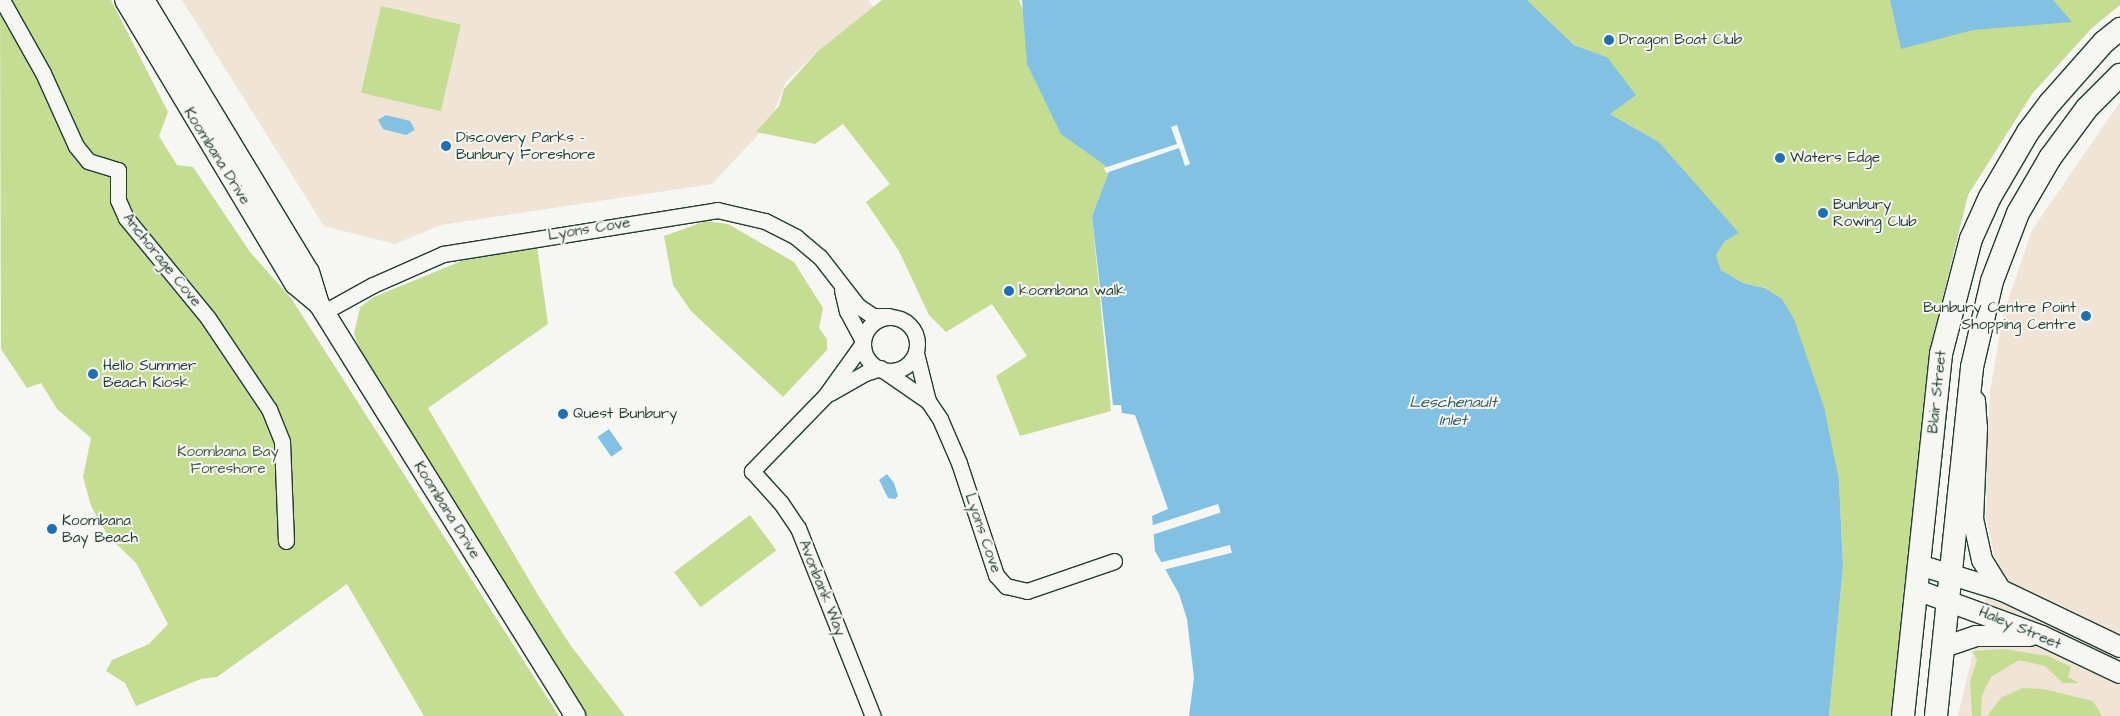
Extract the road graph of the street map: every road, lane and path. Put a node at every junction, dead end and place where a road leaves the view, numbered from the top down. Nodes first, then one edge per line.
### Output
1 (2, 0) edge
2 (125, 0) edge
3 (144, 0) edge
4 (2120, 29) edge
5 (2120, 75) edge
6 (840, 286) junction
7 (322, 308) junction
8 (889, 316) junction
9 (863, 342) junction
10 (916, 353) junction
11 (1972, 367) junction
12 (881, 369) junction
13 (825, 396) junction
14 (928, 401) junction
15 (286, 542) dead end
16 (1114, 560) dead end
17 (1919, 565) junction
18 (1952, 574) junction
19 (1917, 590) junction
20 (2001, 590) junction
21 (1949, 600) junction
22 (2042, 636) junction
23 (1944, 646) junction
24 (2120, 647) edge
25 (2120, 674) edge
26 (575, 716) edge
27 (872, 716) edge
28 (1903, 716) edge
29 (1936, 716) edge

1 - 15 street, Anchorage Cove
2 - 7 main road, Koombana Drive
3 - 7 main road, Koombana Drive
4 - 17 main road, Blair Street
5 - 11 main road
6 - 7 street, Lyons Cove
6 - 8 street, Lyons Cove
6 - 9 street, Lyons Cove
7 - 26 main road, Koombana Drive
8 - 9 street
8 - 10 street
9 - 12 street
9 - 13 street
10 - 12 street
10 - 14 street, Lyons Cove
11 - 18 main road
11 - 20 main road
12 - 13 street
12 - 14 street, Lyons Cove
13 - 27 street, Avonbank Way
14 - 16 street, Lyons Cove
17 - 18 main road, Haley Street
17 - 19 main road, Blair Street
18 - 20 main road, Haley Street
18 - 21 main road
19 - 21 main road, Haley Street
19 - 28 main road, Blair Street
20 - 24 main road, Haley Street
21 - 22 main road, Haley Street
21 - 23 main road
22 - 23 main road
22 - 25 main road, Haley Street
23 - 29 main road

